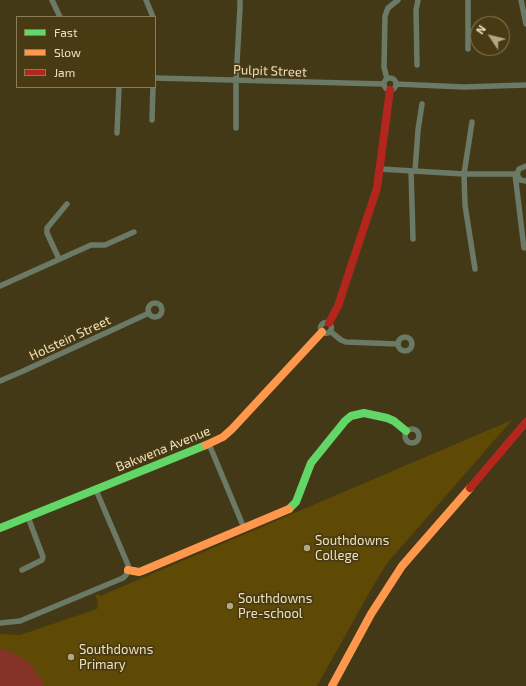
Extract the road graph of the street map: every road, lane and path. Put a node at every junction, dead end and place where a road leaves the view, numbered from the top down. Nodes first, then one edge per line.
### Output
1 (52, 0) edge
2 (146, 0) edge
3 (240, 0) edge
4 (398, 0) edge
5 (418, 0) edge
6 (468, 0) edge
7 (521, 0) edge
8 (60, 16) edge
9 (154, 16) edge
10 (526, 24) edge
11 (468, 49) dead end
12 (417, 65) dead end
13 (156, 78) edge
14 (236, 81) junction
15 (389, 85) junction
16 (526, 85) edge
17 (119, 88) edge
18 (153, 88) edge
19 (422, 104) dead end
20 (152, 120) dead end
21 (472, 122) dead end
22 (236, 128) dead end
23 (117, 133) dead end
24 (526, 166) edge
25 (380, 169) junction
26 (413, 171) junction
27 (464, 174) junction
28 (516, 174) junction
29 (526, 181) edge
30 (67, 204) dead end
31 (134, 232) dead end
32 (413, 238) dead end
33 (524, 248) dead end
34 (59, 260) junction
35 (475, 269) dead end
36 (0, 286) edge
37 (149, 313) dead end
38 (327, 329) junction
39 (398, 344) dead end
40 (0, 381) edge
41 (526, 422) edge
42 (406, 431) dead end
43 (209, 444) junction
44 (96, 490) junction
45 (28, 517) junction
46 (0, 528) edge
47 (244, 528) junction
48 (22, 570) dead end
49 (128, 570) junction
50 (0, 623) edge
51 (332, 686) edge

1 - 8 street
2 - 9 street
3 - 14 street
4 - 15 street, Bakwena Avenue
5 - 12 street
6 - 11 street
7 - 10 street
13 - 14 street, Pulpit Street
14 - 15 street, Pulpit Street
14 - 22 street
15 - 16 street, Pulpit Street
15 - 25 street, Bakwena Avenue
17 - 23 street
18 - 20 street
19 - 26 street
21 - 27 street
24 - 28 street
25 - 26 street
25 - 38 street, Bakwena Avenue
26 - 27 street
26 - 32 street
27 - 28 street
27 - 35 street
28 - 29 street
28 - 33 street
30 - 34 street
31 - 34 street
34 - 36 street
37 - 40 street, Holstein Street
38 - 39 street
38 - 43 street, Bakwena Avenue
41 - 51 street
42 - 47 street
43 - 44 street, Bakwena Avenue
43 - 47 street
44 - 45 street, Bakwena Avenue
44 - 49 street
45 - 46 street, Bakwena Avenue
45 - 48 street
47 - 49 street
49 - 50 street

